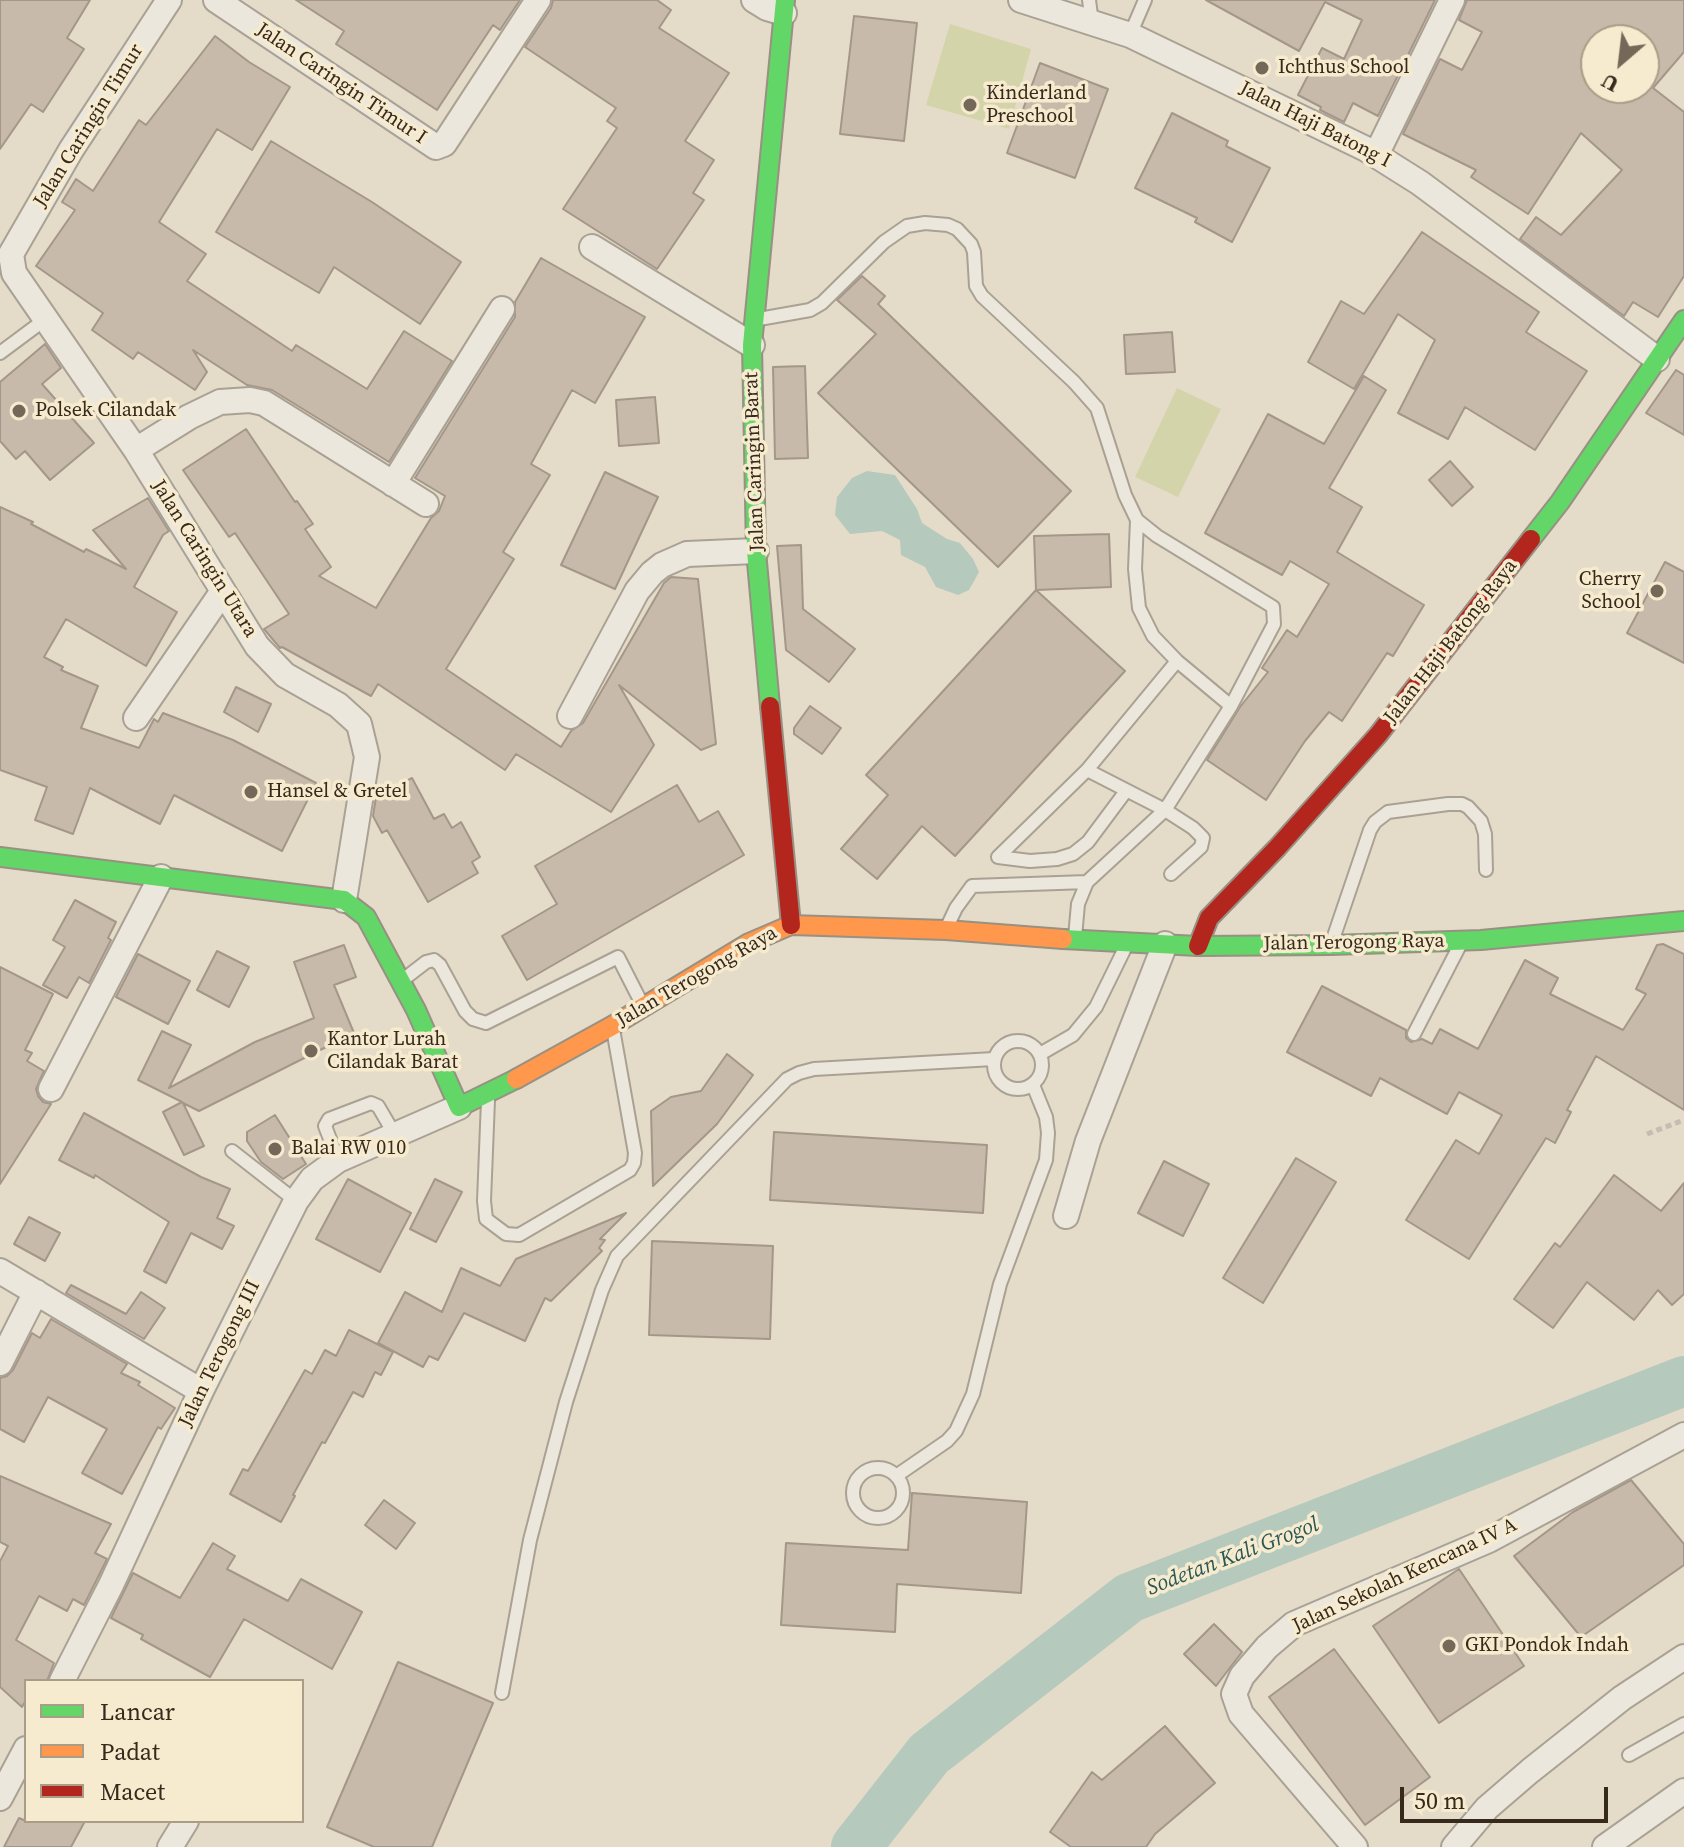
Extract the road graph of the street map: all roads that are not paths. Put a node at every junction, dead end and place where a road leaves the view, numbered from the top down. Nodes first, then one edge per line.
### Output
1 (169, 0) edge
2 (216, 0) edge
3 (538, 0) edge
4 (754, 0) edge
5 (1145, 0) edge
6 (1452, 0) edge
7 (1032, 4) edge
8 (785, 6) edge
9 (1086, 14) edge
10 (1130, 35) junction
11 (1376, 155) junction
12 (592, 247) dead end
13 (5, 249) edge
14 (502, 309) dead end
15 (47, 318) junction
16 (753, 320) junction
17 (1684, 320) edge
18 (752, 345) junction
19 (0, 353) edge
20 (1657, 359) junction
21 (136, 450) junction
22 (393, 484) junction
23 (426, 504) dead end
24 (1137, 520) junction
25 (756, 551) junction
26 (223, 591) junction
27 (1177, 661) junction
28 (1231, 706) junction
29 (570, 716) dead end
30 (136, 718) dead end
31 (1087, 770) junction
32 (1126, 791) junction
33 (1165, 810) junction
34 (0, 857) edge
35 (1486, 870) dead end
36 (1171, 874) dead end
37 (161, 877) junction
38 (1087, 882) junction
39 (344, 900) junction
40 (1684, 921) edge
41 (791, 925) junction
42 (946, 930) junction
43 (1074, 940) junction
44 (1462, 941) junction
45 (1127, 943) junction
46 (1165, 944) junction
47 (1331, 945) junction
48 (1198, 946) junction
49 (401, 982) junction
50 (644, 1007) junction
51 (612, 1026) junction
52 (1414, 1034) dead end
53 (1040, 1054) junction
54 (994, 1059) junction
55 (1033, 1085) junction
56 (51, 1089) dead end
57 (488, 1095) junction
58 (459, 1107) junction
59 (395, 1135) junction
60 (232, 1151) dead end
61 (338, 1160) junction
62 (296, 1201) junction
63 (1066, 1216) dead end
64 (0, 1271) edge
65 (36, 1292) junction
66 (0, 1363) edge
67 (201, 1391) junction
68 (1684, 1435) edge
69 (896, 1476) junction
70 (1684, 1657) edge
71 (63, 1679) edge
72 (502, 1693) dead end
73 (1684, 1724) edge
74 (24, 1753) edge
75 (1629, 1755) dead end
76 (1684, 1791) edge
77 (0, 1798) edge
78 (185, 1823) edge
79 (170, 1847) edge
80 (1355, 1847) edge
81 (1454, 1847) edge
82 (1605, 1847) edge

1 - 13 street, Jalan Caringin Timur
2 - 3 street, Jalan Caringin Timur I
4 - 8 street
5 - 10 lane
6 - 11 street
7 - 9 street, Jalan Haji Batong I
8 - 16 street, Jalan Caringin Barat
9 - 10 street, Jalan Haji Batong I
10 - 11 street, Jalan Haji Batong I
11 - 20 street, Jalan Haji Batong I
12 - 18 street
13 - 15 street, Jalan Caringin Utara
14 - 22 street
15 - 19 lane
15 - 21 street, Jalan Caringin Utara
16 - 18 street, Jalan Caringin Barat
16 - 24 lane
17 - 20 street, Jalan Haji Batong Raya
18 - 25 street, Jalan Caringin Barat
20 - 48 street, Jalan Haji Batong Raya
21 - 22 street
21 - 26 street, Jalan Caringin Utara
22 - 23 street
24 - 27 lane
24 - 28 lane
25 - 29 street
25 - 41 street, Jalan Caringin Barat
26 - 30 street
26 - 39 street, Jalan Caringin Utara
27 - 28 lane
27 - 31 lane
28 - 33 lane
31 - 32 lane
31 - 32 lane
32 - 33 lane
33 - 36 lane
33 - 38 lane
34 - 37 street
35 - 47 lane
37 - 39 street
37 - 56 street
38 - 42 lane
38 - 43 lane
39 - 49 street
40 - 44 street, Jalan Terogong Raya
41 - 42 street, Jalan Terogong Raya
41 - 50 street, Jalan Terogong Raya
42 - 43 street, Jalan Terogong Raya
43 - 45 street, Jalan Terogong Raya
44 - 47 street, Jalan Terogong Raya
44 - 52 lane
45 - 46 street, Jalan Terogong Raya
45 - 53 lane
46 - 48 street, Jalan Terogong Raya
46 - 63 street
47 - 48 street, Jalan Terogong Raya
49 - 50 lane
49 - 58 street
50 - 51 street, Jalan Terogong Raya
51 - 57 street, Jalan Terogong Raya
51 - 57 lane
53 - 54 lane
53 - 55 lane
54 - 55 lane
54 - 72 lane
55 - 69 lane
57 - 58 street, Jalan Terogong Raya
58 - 59 street, Jalan Terogong III
59 - 61 street, Jalan Terogong III
59 - 61 lane
60 - 62 lane
61 - 62 street, Jalan Terogong III
62 - 67 street, Jalan Terogong III
64 - 65 street
65 - 66 street
65 - 67 street
67 - 71 street, Jalan Terogong III
68 - 80 street, Jalan Sekolah Kencana IV A
69 - 69 lane
70 - 81 street
73 - 75 lane
74 - 77 street
76 - 82 street
78 - 79 street

